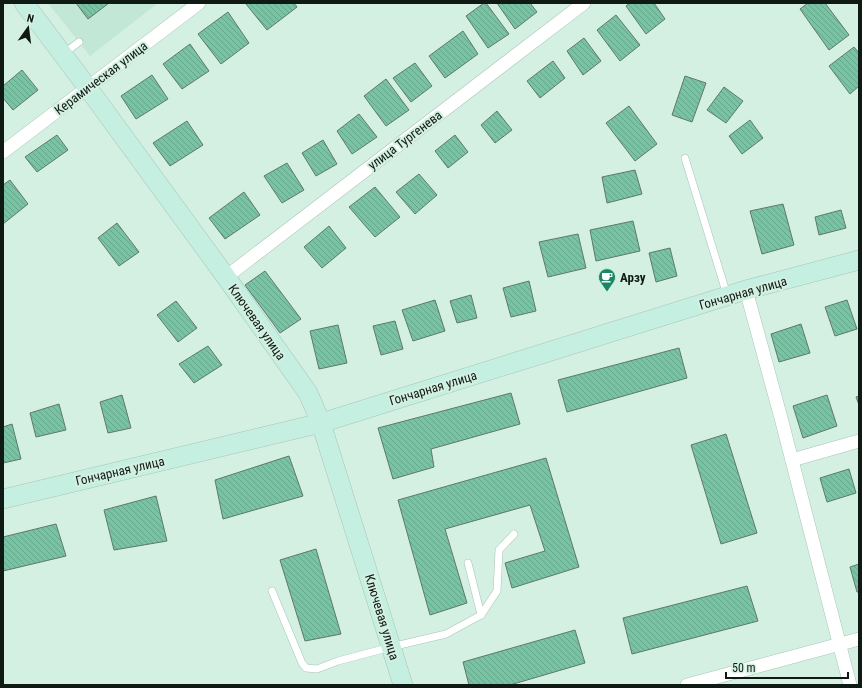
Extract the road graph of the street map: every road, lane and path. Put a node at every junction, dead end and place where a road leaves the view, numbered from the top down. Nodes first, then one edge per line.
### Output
1 (24, 3) edge
2 (200, 3) edge
3 (584, 3) edge
4 (79, 42) dead end
5 (63, 54) junction
6 (88, 88) junction
7 (3, 152) edge
8 (685, 158) dead end
9 (859, 260) edge
10 (226, 277) junction
11 (746, 290) junction
12 (728, 296) junction
13 (321, 423) junction
14 (859, 441) edge
15 (792, 460) junction
16 (3, 498) edge
17 (514, 534) dead end
18 (468, 563) dead end
19 (272, 591) dead end
20 (481, 615) junction
21 (859, 639) edge
22 (839, 644) junction
23 (391, 647) junction
24 (403, 685) edge
25 (687, 685) edge
26 (850, 685) edge

1 - 5 street, Ключевая улица
2 - 6 street, Керамическая улица
3 - 10 street, улица Тургенева
4 - 5 lane
5 - 6 street, Ключевая улица
6 - 7 street, Керамическая улица
6 - 10 street, Ключевая улица
8 - 12 lane
9 - 11 street, Гончарная улица
10 - 13 street, Ключевая улица
11 - 12 street, Гончарная улица
11 - 15 street
12 - 13 street, Гончарная улица
13 - 16 street, Гончарная улица
13 - 23 street, Ключевая улица
14 - 15 street
15 - 22 street
17 - 20 lane
18 - 20 lane
19 - 23 lane
20 - 23 lane
21 - 22 street
22 - 25 street
22 - 26 street
23 - 24 street, Ключевая улица

